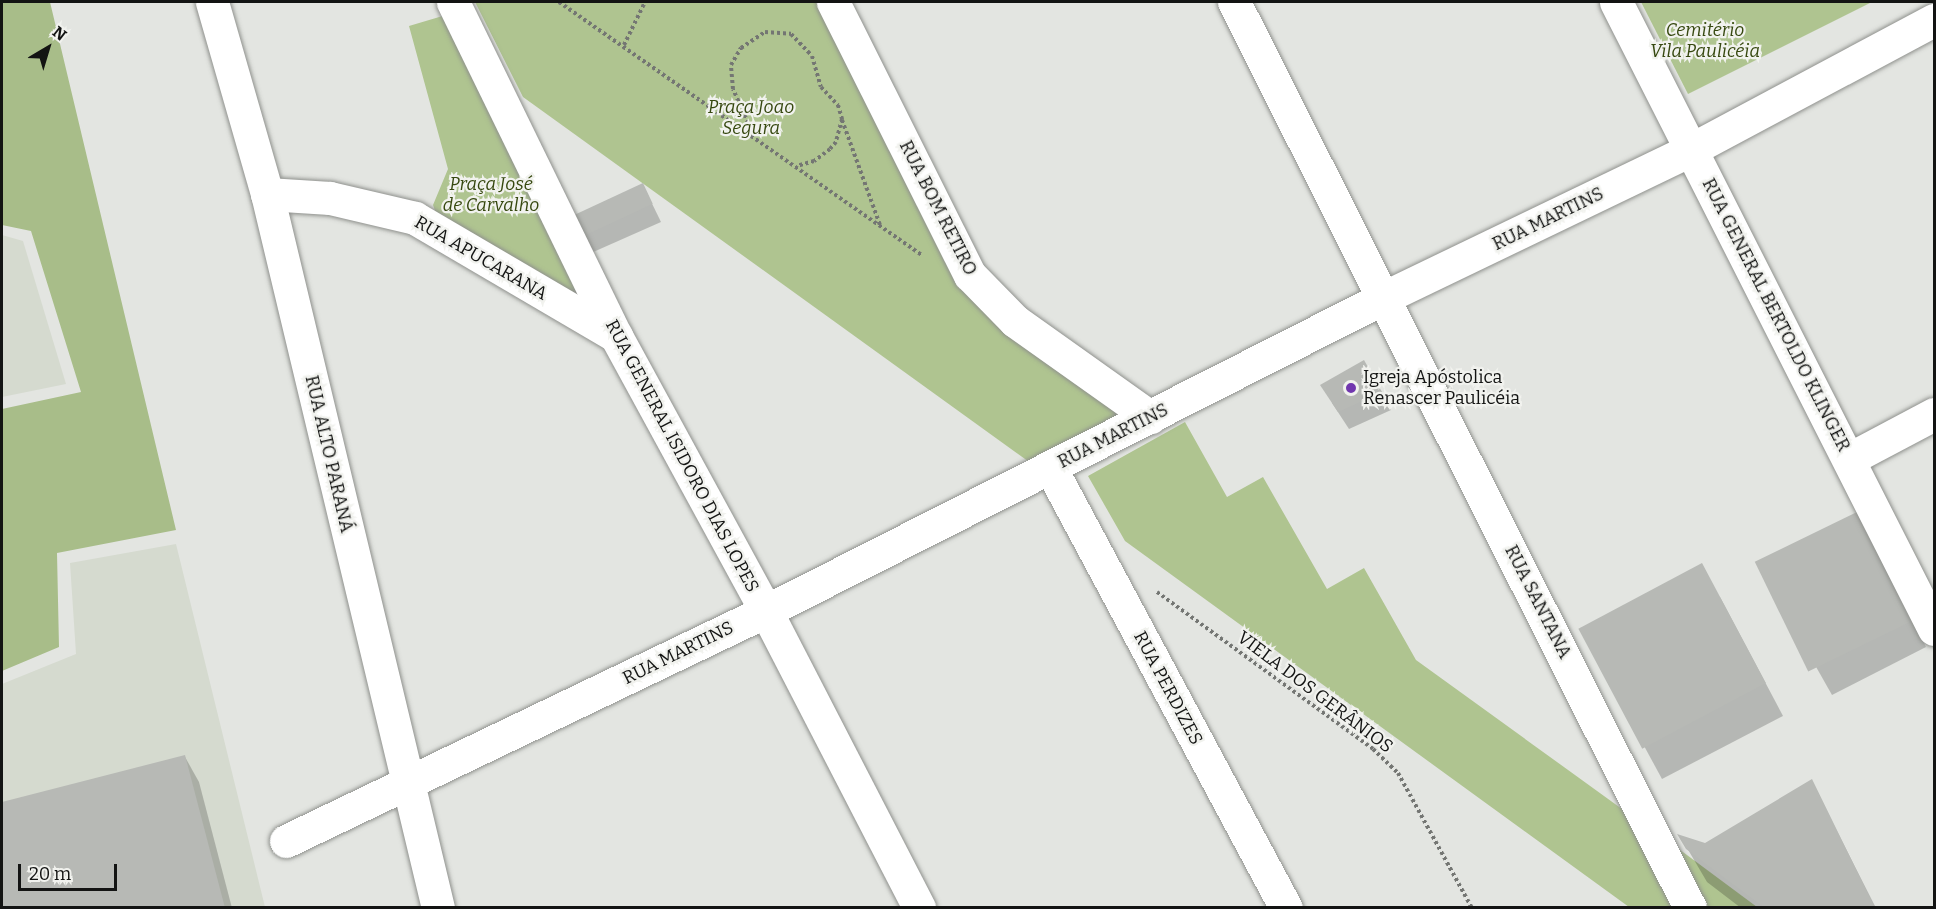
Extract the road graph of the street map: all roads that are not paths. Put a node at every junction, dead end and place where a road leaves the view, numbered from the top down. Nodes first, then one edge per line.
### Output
1 (212, 2) edge
2 (453, 2) edge
3 (833, 2) edge
4 (1234, 2) edge
5 (1616, 2) edge
6 (1935, 20) edge
7 (1692, 149) junction
8 (267, 194) junction
9 (1385, 297) junction
10 (616, 336) junction
11 (1935, 414) edge
12 (1150, 417) junction
13 (1849, 459) junction
14 (1050, 468) junction
15 (766, 611) junction
16 (1935, 628) edge
17 (409, 781) junction
18 (286, 841) dead end
19 (438, 908) edge
20 (919, 908) edge
21 (1286, 908) edge
22 (1690, 908) edge

1 - 8 street, RUA ALTO PARANÁ
2 - 10 street, RUA GENERAL ISIDORO DIAS LOPES
3 - 12 street, RUA BOM RETIRO
4 - 9 street, RUA SANTANA
5 - 7 street, RUA GENERAL BERTOLDO KLINGER
6 - 7 street, RUA MARTINS
7 - 9 street, RUA MARTINS
7 - 13 street, RUA GENERAL BERTOLDO KLINGER
8 - 10 street, RUA APUCARANA
8 - 17 street, RUA ALTO PARANÁ
9 - 12 street, RUA MARTINS
9 - 22 street, RUA SANTANA
10 - 15 street, RUA GENERAL ISIDORO DIAS LOPES
11 - 13 street
12 - 14 street, RUA MARTINS
13 - 16 street, RUA GENERAL BERTOLDO KLINGER
14 - 15 street, RUA MARTINS
14 - 21 street, RUA PERDIZES
15 - 17 street, RUA MARTINS
15 - 20 street, RUA GENERAL ISIDORO DIAS LOPES
17 - 18 street, RUA MARTINS
17 - 19 street, RUA ALTO PARANÁ

